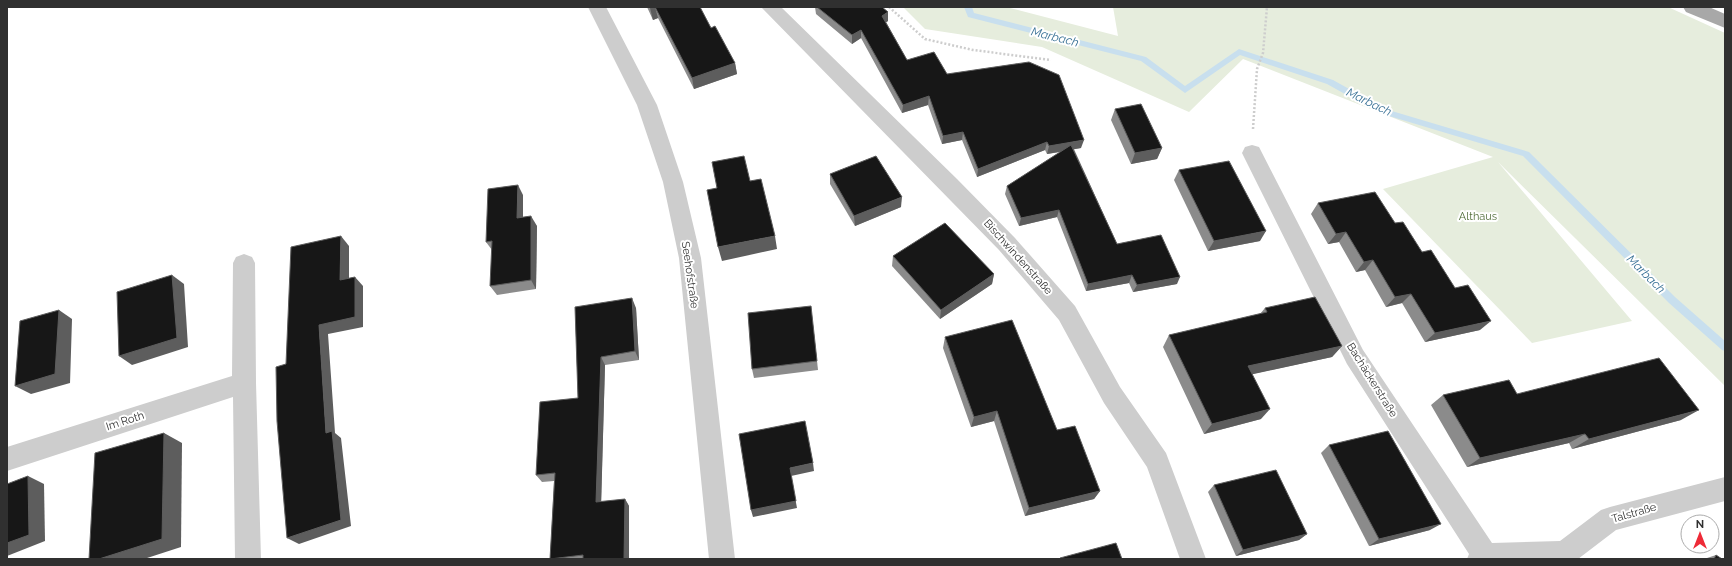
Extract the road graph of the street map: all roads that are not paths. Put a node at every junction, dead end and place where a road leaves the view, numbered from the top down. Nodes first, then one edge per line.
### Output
1 (597, 7) edge
2 (770, 7) edge
3 (1692, 7) edge
4 (1725, 21) edge
5 (1252, 152) road end
6 (244, 263) dead end
7 (244, 383) junction
8 (7, 459) edge
9 (1725, 489) edge
10 (1483, 557) edge
11 (1567, 557) edge
12 (248, 559) edge
13 (722, 559) edge
14 (1193, 559) edge

1 - 13 street, Seehofstraße
2 - 14 street, Bischwindenstraße
3 - 4 main road
5 - 10 street, Bachäckerstraße
6 - 7 street
7 - 8 street, Im Roth
7 - 12 street
9 - 11 street, Talstraße
10 - 11 street, Talstraße

